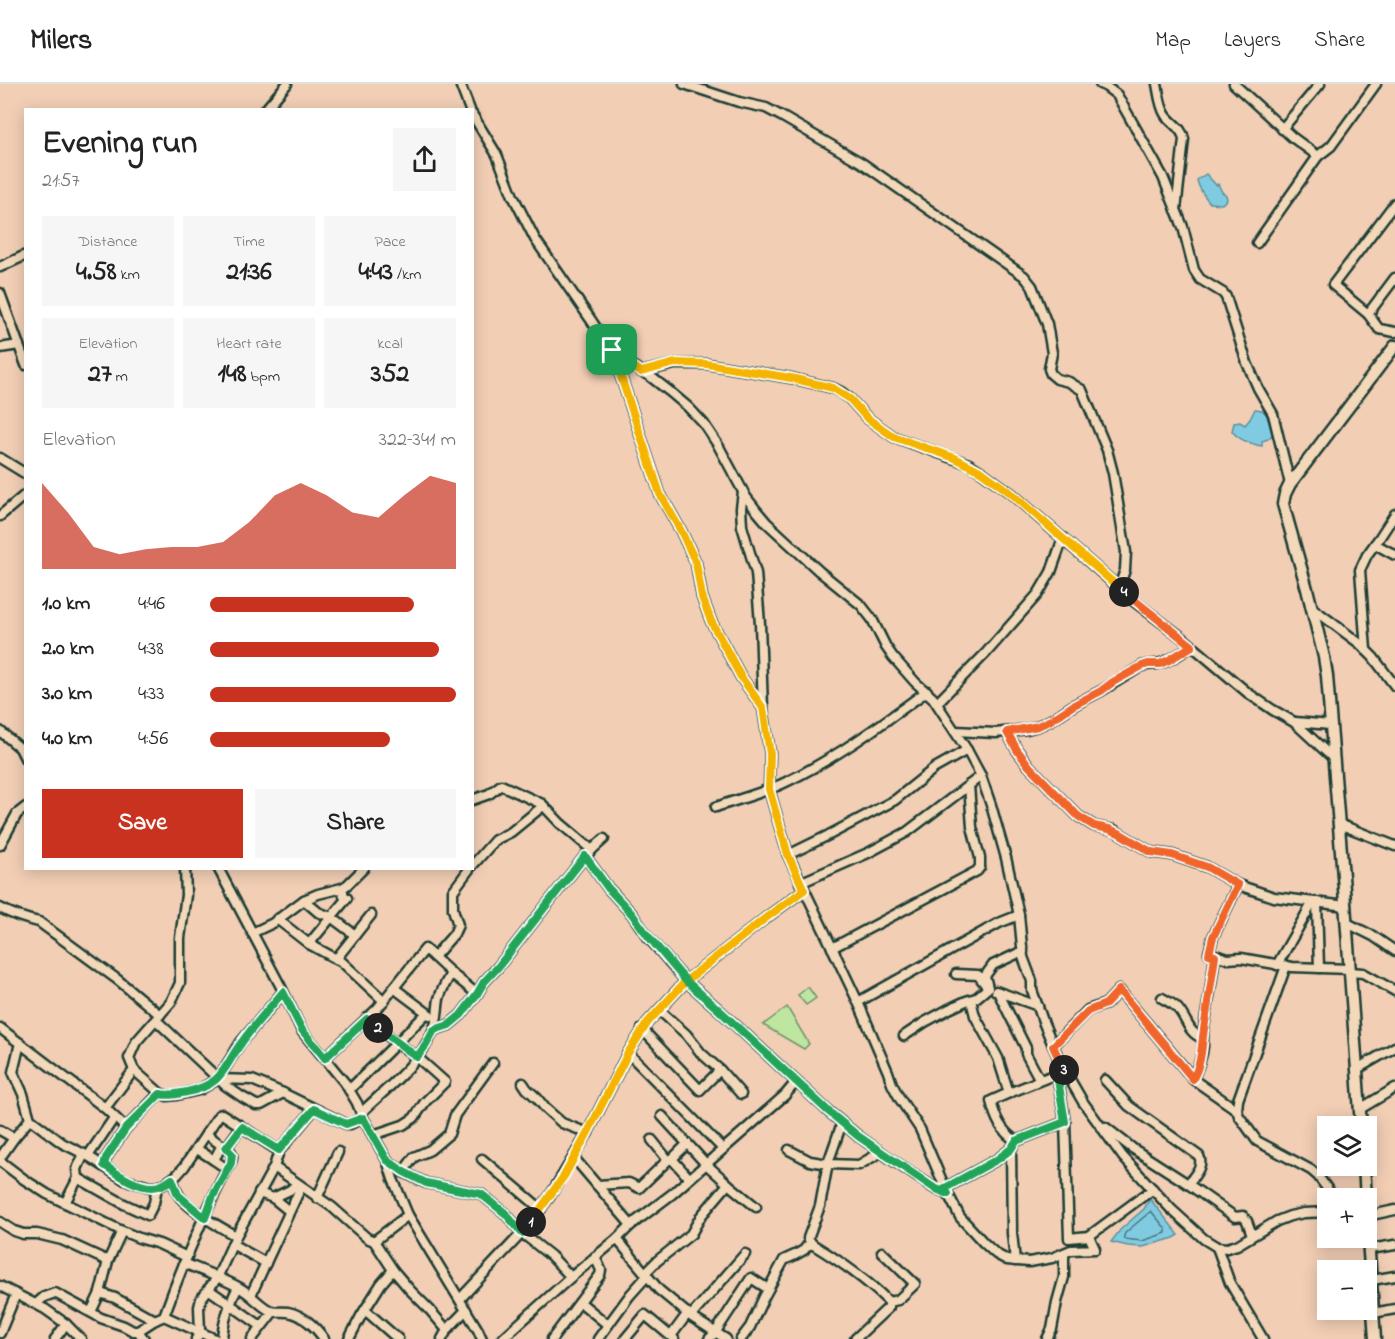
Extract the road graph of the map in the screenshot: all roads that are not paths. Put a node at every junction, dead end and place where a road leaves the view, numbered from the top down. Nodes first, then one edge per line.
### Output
1 (287, 84) edge
2 (460, 84) edge
3 (684, 84) edge
4 (1100, 84) edge
5 (1157, 84) edge
6 (1234, 84) edge
7 (1320, 84) edge
8 (1376, 84) edge
9 (267, 108) edge
10 (469, 108) edge
11 (474, 117) edge
12 (1282, 129) junction
13 (1318, 156) junction
14 (1395, 203) edge
15 (1176, 211) junction
16 (1392, 214) edge
17 (1257, 243) dead end
18 (24, 256) edge
19 (0, 267) edge
20 (1395, 278) edge
21 (0, 293) edge
22 (1368, 314) junction
23 (1395, 332) edge
24 (19, 345) junction
25 (1395, 346) edge
26 (0, 348) edge
27 (612, 350) junction
28 (24, 359) edge
29 (641, 372) junction
30 (0, 458) edge
31 (24, 473) edge
32 (1290, 484) junction
33 (743, 492) junction
34 (24, 496) edge
35 (1395, 514) edge
36 (0, 516) edge
37 (1063, 538) junction
38 (1375, 544) junction
39 (1395, 555) edge
40 (1119, 587) junction
41 (1311, 607) junction
42 (1192, 646) junction
43 (1366, 650) junction
44 (1394, 684) edge
45 (927, 691) junction
46 (937, 703) junction
47 (763, 708) junction
48 (1294, 722) junction
49 (1331, 725) junction
50 (0, 731) edge
51 (956, 731) junction
52 (1007, 732) junction
53 (23, 744) edge
54 (967, 750) junction
55 (1334, 759) junction
56 (981, 776) junction
57 (969, 785) junction
58 (769, 789) junction
59 (474, 799) edge
60 (543, 806) junction
61 (716, 807) dead end
62 (24, 809) edge
63 (1339, 824) junction
64 (604, 839) dead end
65 (0, 845) edge
66 (1395, 846) edge
67 (588, 853) junction
68 (788, 855) junction
69 (474, 864) edge
70 (185, 870) edge
71 (219, 870) edge
72 (362, 870) edge
73 (469, 870) edge
74 (1238, 885) junction
75 (802, 887) junction
76 (342, 888) junction
77 (303, 900) junction
78 (1315, 902) junction
79 (1346, 906) junction
80 (0, 908) edge
81 (371, 915) dead end
82 (1019, 915) junction
83 (331, 917) junction
84 (277, 919) junction
85 (1347, 922) junction
86 (252, 933) junction
87 (355, 935) junction
88 (309, 944) junction
89 (832, 948) junction
90 (1023, 951) junction
91 (1395, 951) edge
92 (1215, 956) junction
93 (434, 957) junction
94 (336, 959) junction
95 (1282, 966) junction
96 (1319, 968) junction
97 (1350, 970) junction
98 (451, 973) junction
99 (956, 974) dead end
100 (686, 981) junction
101 (394, 988) junction
102 (988, 988) junction
103 (1395, 991) edge
104 (283, 992) junction
105 (998, 992) junction
106 (477, 994) junction
107 (1162, 998) dead end
108 (971, 1000) junction
109 (384, 1001) junction
110 (858, 1002) junction
111 (1038, 1006) junction
112 (659, 1010) junction
113 (426, 1013) junction
114 (158, 1018) junction
115 (437, 1018) junction
116 (367, 1019) junction
117 (0, 1028) edge
118 (642, 1029) junction
119 (434, 1030) junction
120 (904, 1036) dead end
121 (1202, 1038) junction
122 (20, 1043) junction
123 (397, 1043) junction
124 (1053, 1046) junction
125 (1395, 1047) edge
126 (628, 1053) junction
127 (417, 1057) junction
128 (325, 1058) junction
129 (492, 1063) dead end
130 (1357, 1069) junction
131 (134, 1070) junction
132 (720, 1070) junction
133 (1061, 1072) junction
134 (218, 1079) junction
135 (1193, 1079) junction
136 (1040, 1080) junction
137 (1105, 1080) dead end
138 (796, 1082) junction
139 (523, 1083) dead end
140 (1395, 1088) edge
141 (349, 1090) junction
142 (282, 1093) junction
143 (1009, 1093) junction
144 (160, 1094) junction
145 (741, 1094) dead end
146 (105, 1108) junction
147 (314, 1109) junction
148 (1360, 1109) junction
149 (1236, 1110) junction
150 (363, 1115) junction
151 (662, 1116) dead end
152 (1360, 1116) edge
153 (114, 1118) junction
154 (30, 1119) junction
155 (1095, 1119) junction
156 (1065, 1122) junction
157 (842, 1123) junction
158 (242, 1127) junction
159 (126, 1128) junction
160 (0, 1130) edge
161 (588, 1133) junction
162 (206, 1134) junction
163 (373, 1135) junction
164 (14, 1138) junction
165 (652, 1140) dead end
166 (687, 1144) junction
167 (1014, 1145) junction
168 (224, 1146) junction
169 (197, 1149) junction
170 (723, 1149) junction
171 (279, 1150) junction
172 (789, 1150) dead end
173 (338, 1152) dead end
174 (881, 1152) junction
175 (86, 1155) junction
176 (574, 1158) junction
177 (0, 1159) edge
178 (482, 1159) dead end
179 (214, 1160) junction
180 (387, 1160) junction
181 (670, 1160) junction
182 (706, 1164) junction
183 (828, 1164) junction
184 (104, 1165) junction
185 (274, 1167) junction
186 (227, 1169) junction
187 (404, 1172) junction
188 (78, 1178) junction
189 (689, 1178) junction
190 (172, 1179) junction
191 (729, 1184) junction
192 (1188, 1184) junction
193 (597, 1185) junction
194 (299, 1186) junction
195 (157, 1187) junction
196 (1327, 1188) edge
197 (1153, 1190) junction
198 (946, 1191) junction
199 (260, 1193) junction
200 (273, 1198) junction
201 (317, 1198) junction
202 (65, 1203) junction
203 (756, 1207) dead end
204 (541, 1209) junction
205 (1395, 1210) edge
206 (289, 1211) junction
207 (1377, 1211) edge
208 (1317, 1212) edge
209 (408, 1215) junction
210 (205, 1218) junction
211 (0, 1222) edge
212 (631, 1226) junction
213 (122, 1231) junction
214 (522, 1233) junction
215 (1252, 1235) junction
216 (1089, 1236) junction
217 (617, 1239) junction
218 (234, 1240) junction
219 (374, 1241) junction
220 (812, 1244) junction
221 (1395, 1245) edge
222 (1217, 1247) junction
223 (1370, 1249) joint
224 (882, 1252) dead end
225 (745, 1254) dead end
226 (1064, 1254) junction
227 (595, 1257) junction
228 (185, 1260) junction
229 (1371, 1260) edge
230 (108, 1261) junction
231 (1015, 1261) junction
232 (266, 1263) junction
233 (393, 1270) junction
234 (646, 1275) junction
235 (1395, 1276) edge
236 (570, 1277) junction
237 (217, 1278) junction
238 (1377, 1279) edge
239 (0, 1286) edge
240 (238, 1287) junction
241 (208, 1289) junction
242 (768, 1289) junction
243 (100, 1293) junction
244 (16, 1294) junction
245 (251, 1295) junction
246 (460, 1299) junction
247 (580, 1302) junction
248 (889, 1302) junction
249 (230, 1304) junction
250 (36, 1305) junction
251 (1395, 1309) edge
252 (365, 1310) junction
253 (466, 1310) junction
254 (90, 1312) junction
255 (273, 1312) junction
256 (1377, 1312) edge
257 (689, 1315) junction
258 (164, 1316) junction
259 (155, 1320) junction
260 (1374, 1320) edge
261 (66, 1323) junction
262 (608, 1324) junction
263 (261, 1326) junction
264 (447, 1330) junction
265 (0, 1333) edge
266 (134, 1334) edge
267 (198, 1336) edge
268 (712, 1336) edge
269 (672, 1337) edge
270 (55, 1339) edge
271 (81, 1339) edge
272 (144, 1339) edge
273 (215, 1339) edge
274 (222, 1339) edge
275 (252, 1339) edge
276 (324, 1339) edge
277 (349, 1339) edge
278 (398, 1339) edge
279 (442, 1339) edge
280 (482, 1339) edge
281 (502, 1339) edge
282 (552, 1339) edge
283 (598, 1339) edge
284 (625, 1339) edge
285 (726, 1339) edge
286 (741, 1339) edge
287 (855, 1339) edge
288 (1047, 1339) edge
289 (1263, 1339) edge
290 (1375, 1339) edge

1 - 9 street
2 - 10 street
3 - 40 street
4 - 15 street
5 - 15 street
6 - 12 street
7 - 12 street
8 - 13 street
11 - 27 street
12 - 13 street
13 - 17 street
14 - 16 street
15 - 32 street
16 - 22 street
18 - 19 street
20 - 22 street
21 - 24 street
22 - 23 street
24 - 26 street
24 - 28 street
25 - 32 street
27 - 29 street
27 - 47 street
29 - 33 street
29 - 37 street
30 - 31 street
32 - 41 street
33 - 45 street
33 - 47 street
34 - 36 street
35 - 38 street
37 - 40 street
37 - 46 street
38 - 39 street
38 - 43 street
40 - 42 street
41 - 43 street
41 - 49 street
42 - 48 street
42 - 52 street
43 - 44 street
45 - 46 street
45 - 58 street
46 - 51 street
47 - 58 street
48 - 49 street
48 - 55 street
49 - 55 street
50 - 53 street
51 - 52 street
51 - 54 street
52 - 74 street
54 - 56 street
54 - 68 street
55 - 63 street
56 - 57 street
56 - 82 street
57 - 75 street
57 - 89 street
58 - 61 street
58 - 68 street
59 - 60 street
60 - 67 street
60 - 69 street
62 - 65 street
63 - 66 street
63 - 79 street
64 - 67 street
67 - 100 street
67 - 106 street
68 - 75 street
70 - 114 street
71 - 86 street
72 - 76 street
73 - 93 street
74 - 78 street
74 - 92 street
75 - 89 street
75 - 100 street
76 - 77 street
76 - 83 street
77 - 83 street
77 - 84 street
78 - 79 street
78 - 95 street
78 - 96 street
79 - 85 street
80 - 114 street
81 - 87 street
82 - 90 street
82 - 110 street
83 - 87 street
83 - 88 street
84 - 86 street
84 - 88 street
85 - 91 street
85 - 97 street
86 - 104 street
87 - 94 street
88 - 94 street
89 - 110 street
90 - 102 street
90 - 111 street
92 - 95 street
92 - 121 street
93 - 98 street
93 - 101 street
94 - 109 street
95 - 96 street
95 - 149 street
96 - 97 street
97 - 103 street
97 - 130 street
98 - 106 street
98 - 115 street
99 - 102 street
100 - 112 street
100 - 138 street
101 - 109 street
101 - 113 street
102 - 105 street
102 - 108 street
104 - 128 street
104 - 134 street
105 - 111 street
105 - 136 street
106 - 119 street
107 - 121 street
108 - 120 street
108 - 143 street
109 - 116 street
110 - 198 street
111 - 124 street
112 - 118 street
112 - 132 street
113 - 115 street
113 - 123 street
114 - 131 street
114 - 134 street
115 - 119 street
116 - 123 street
116 - 128 street
117 - 122 street
118 - 126 street
118 - 132 street
119 - 127 street
121 - 135 street
122 - 146 street
122 - 154 street
123 - 127 street
123 - 141 street
124 - 133 street
124 - 135 street
125 - 130 street
126 - 161 street
126 - 170 street
127 - 150 street
127 - 163 street
128 - 141 street
129 - 187 street
130 - 148 street
131 - 144 street
131 - 146 street
132 - 145 street
133 - 136 street
133 - 155 street
133 - 156 street
134 - 142 street
134 - 142 street
134 - 144 street
135 - 149 street
136 - 143 street
137 - 192 street
138 - 157 street
138 - 170 street
139 - 161 street
140 - 148 street
141 - 150 street
142 - 147 street
143 - 167 street
144 - 159 street
146 - 153 street
147 - 150 street
147 - 171 street
148 - 152 street
149 - 196 street
150 - 163 street
151 - 166 street
153 - 159 street
153 - 175 street
154 - 164 street
154 - 175 street
155 - 192 street
155 - 197 street
156 - 167 street
156 - 216 street
157 - 174 street
157 - 183 street
158 - 162 street
158 - 168 street
158 - 171 street
159 - 184 street
160 - 164 street
161 - 176 street
162 - 168 street
162 - 169 street
163 - 180 street
164 - 177 street
165 - 181 street
166 - 181 street
166 - 182 street
167 - 198 street
167 - 231 street
168 - 179 street
168 - 186 street
169 - 179 street
169 - 190 street
170 - 182 street
171 - 185 street
172 - 183 street
173 - 201 street
174 - 183 street
174 - 198 street
175 - 184 street
175 - 188 street
176 - 193 street
176 - 204 street
177 - 202 street
178 - 204 street
179 - 186 street
180 - 187 street
180 - 209 street
181 - 189 street
181 - 193 street
182 - 189 street
182 - 191 street
183 - 220 street
184 - 195 street
185 - 194 street
185 - 199 street
186 - 210 street
187 - 214 street
188 - 195 street
188 - 202 street
189 - 212 street
190 - 195 street
190 - 210 street
191 - 203 street
191 - 234 street
192 - 215 street
193 - 212 street
194 - 200 street
194 - 201 street
194 - 206 street
197 - 216 street
197 - 222 street
198 - 231 street
199 - 200 street
199 - 218 street
200 - 206 street
201 - 219 street
202 - 213 street
204 - 214 street
205 - 207 street
206 - 232 street
208 - 215 street
209 - 219 street
209 - 246 street
210 - 218 street
210 - 228 street
211 - 230 street
212 - 217 street
213 - 228 street
213 - 230 street
214 - 236 street
214 - 246 street
215 - 222 street
216 - 226 street
217 - 227 street
217 - 234 street
218 - 232 street
218 - 237 street
219 - 233 street
220 - 242 street
220 - 248 street
221 - 223 street
222 - 289 street
223 - 229 street
224 - 248 street
225 - 257 street
226 - 231 street
226 - 288 street
227 - 236 street
227 - 247 street
228 - 237 street
228 - 258 street
230 - 243 street
232 - 245 street
233 - 252 street
233 - 264 street
234 - 257 street
234 - 262 street
235 - 238 street
236 - 281 street
237 - 240 street
237 - 241 street
239 - 244 street
240 - 245 street
240 - 249 street
241 - 249 street
241 - 267 street
242 - 268 street
242 - 286 street
243 - 254 street
243 - 259 street
244 - 250 street
244 - 265 street
245 - 255 street
246 - 253 street
247 - 262 street
247 - 282 street
248 - 287 street
249 - 263 street
249 - 274 street
250 - 254 street
250 - 261 street
251 - 256 street
252 - 277 street
252 - 278 street
253 - 264 street
253 - 280 street
254 - 266 street
255 - 263 street
255 - 276 street
257 - 268 street
257 - 269 street
258 - 259 street
258 - 267 street
259 - 266 street
260 - 290 street
261 - 270 street
261 - 271 street
262 - 283 street
263 - 275 street
264 - 279 street
266 - 272 street
267 - 273 street
268 - 285 street
269 - 284 street

